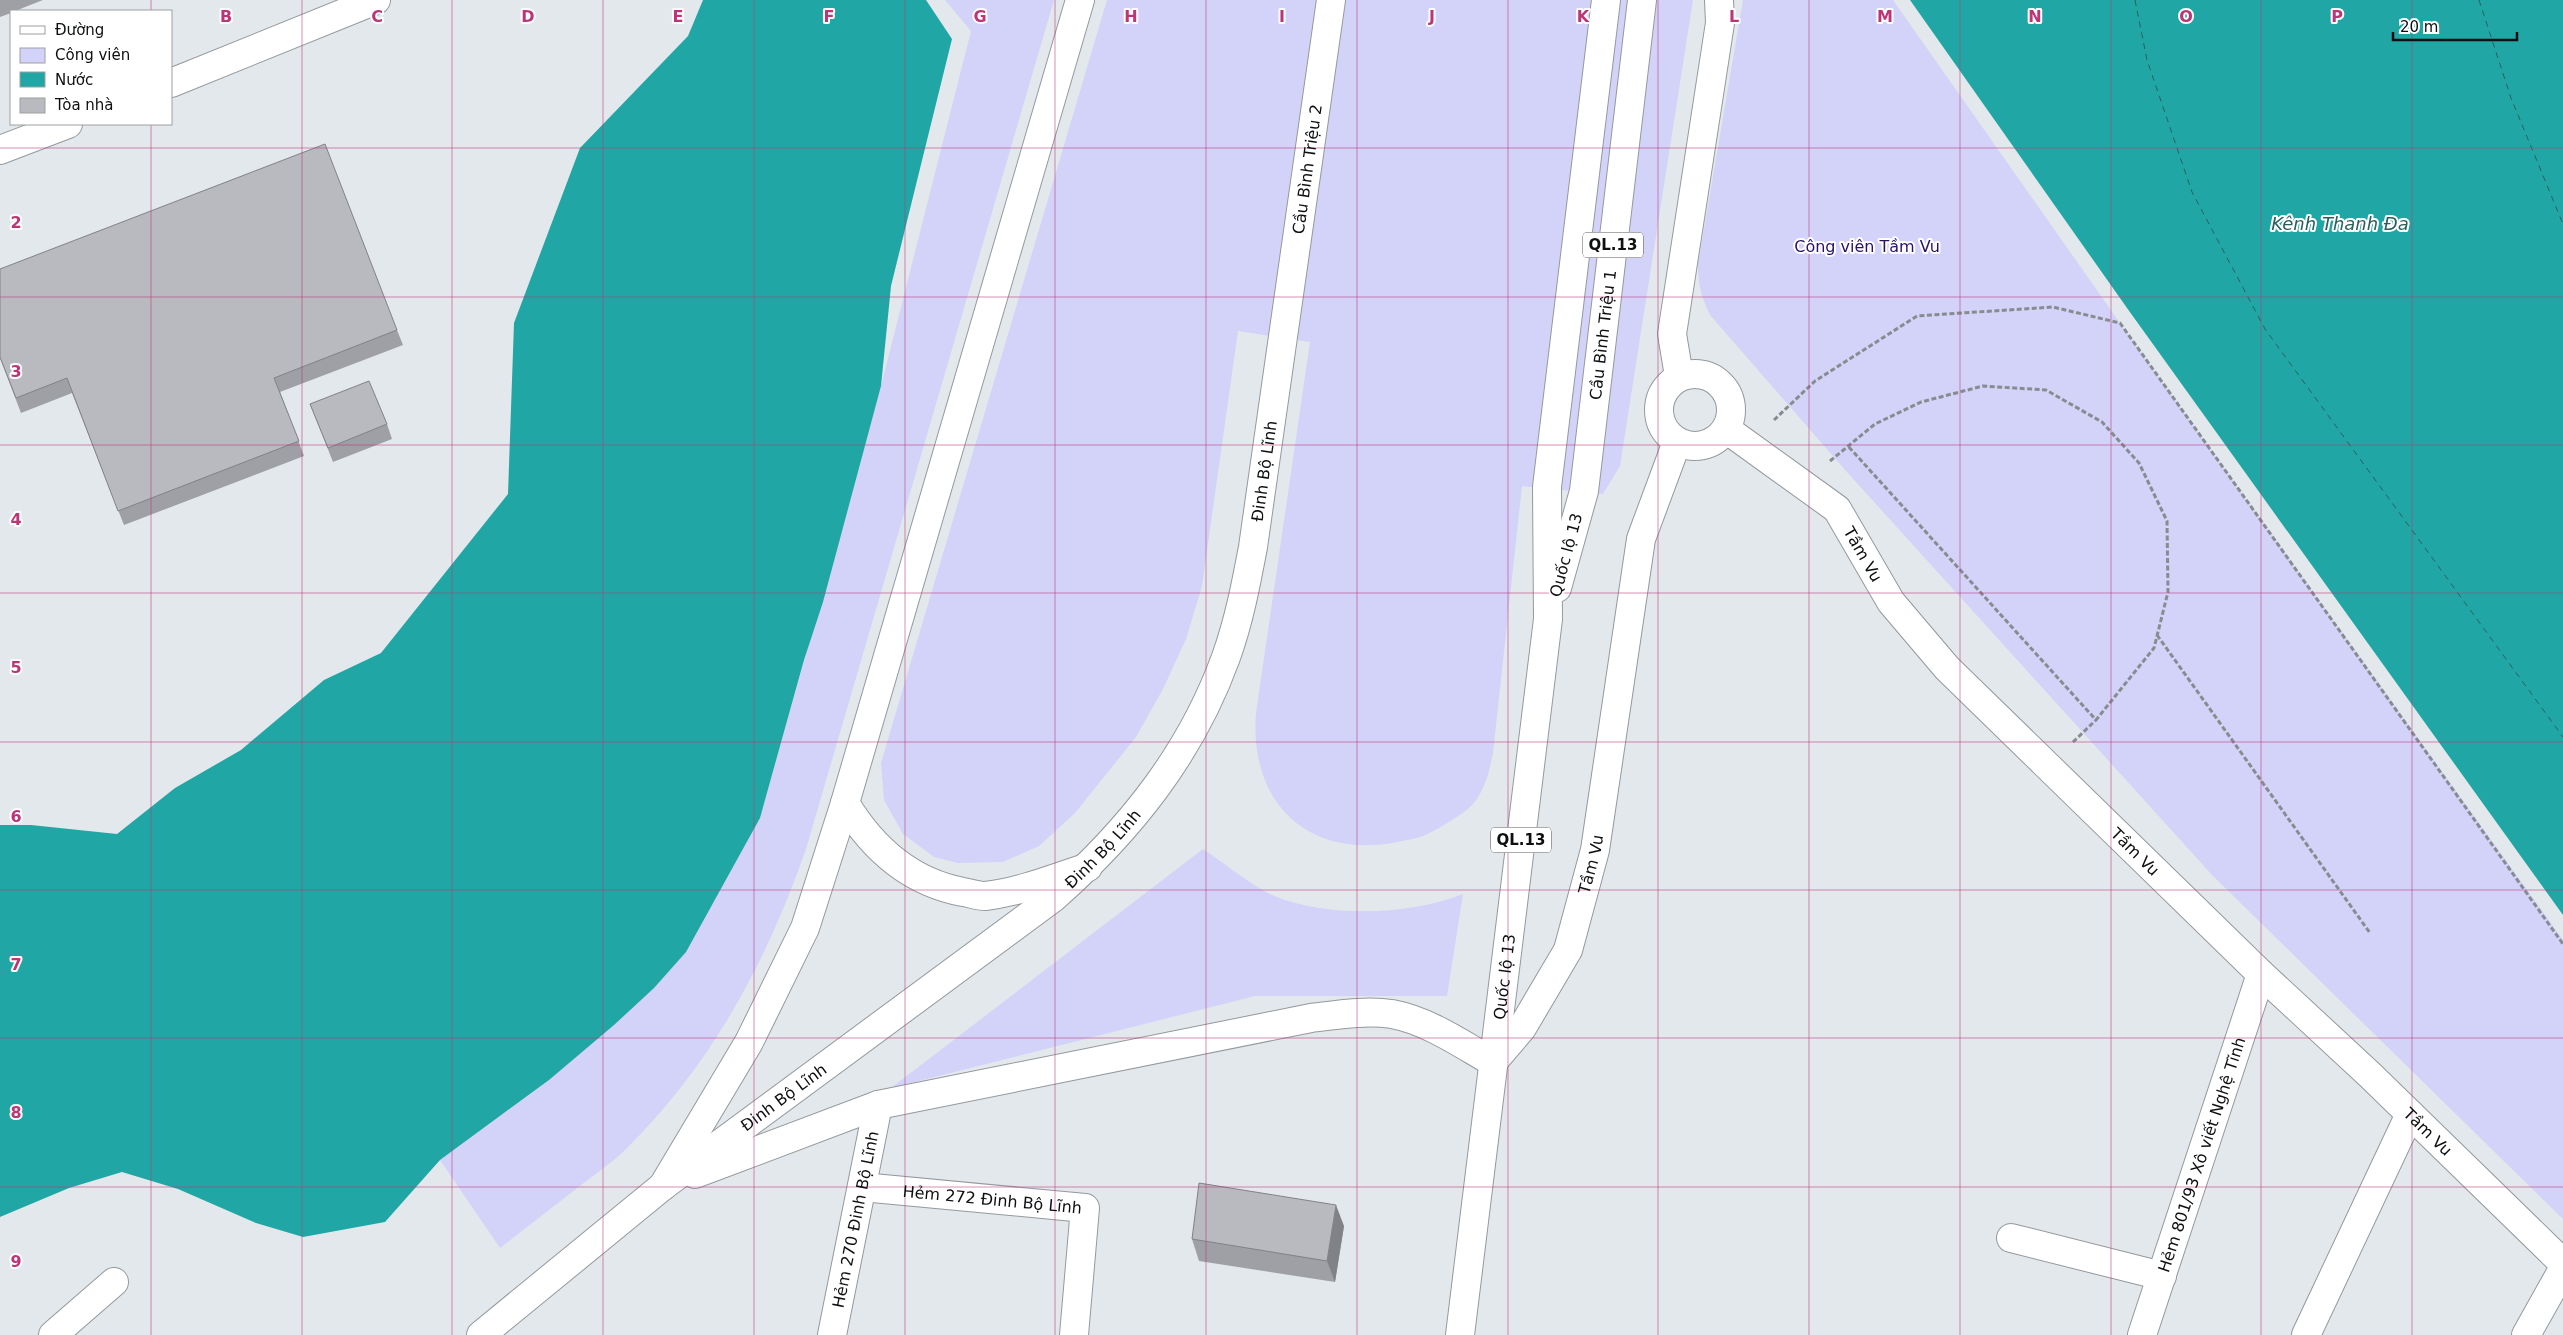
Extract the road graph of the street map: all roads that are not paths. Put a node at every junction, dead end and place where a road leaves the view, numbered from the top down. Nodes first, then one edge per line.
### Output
1 (376, 0) edge
2 (1080, 0) edge
3 (1331, 0) edge
4 (1606, 0) edge
5 (1642, 0) edge
6 (1719, 0) edge
7 (172, 83) edge
8 (65, 125) edge
9 (0, 150) edge
10 (1283, 337) joint
11 (1679, 376) junction
12 (1726, 429) junction
13 (1677, 442) junction
14 (1584, 491) joint
15 (1548, 619) junction
16 (845, 803) junction
17 (1088, 867) junction
18 (2261, 974) junction
19 (1493, 1062) junction
20 (878, 1106) junction
21 (2410, 1114) junction
22 (663, 1186) junction
23 (862, 1187) junction
24 (2011, 1238) dead end
25 (2563, 1264) edge
26 (2563, 1269) edge
27 (2162, 1276) junction
28 (114, 1282) dead end
29 (53, 1335) edge
30 (481, 1335) edge
31 (832, 1335) edge
32 (1074, 1335) edge
33 (1460, 1335) edge
34 (2142, 1335) edge
35 (2306, 1335) edge
36 (2526, 1335) edge

1 - 7 main road
2 - 16 main road
3 - 10 main road, Cầu Bình Triệu 2
4 - 15 main road, Quốc lộ 13 / QL.13
5 - 14 main road, Cầu Bình Triệu 1 / QL.13
6 - 11 main road
8 - 9 main road
10 - 17 main road, Đinh Bộ Lĩnh
11 - 12 main road
11 - 13 main road
12 - 13 main road
12 - 18 main road, Tầm Vu
13 - 19 main road, Tầm Vu
14 - 15 main road, Quốc lộ 13 / QL.13
15 - 19 main road, Quốc lộ 13 / QL.13
16 - 17 main road
16 - 22 main road
17 - 22 main road, Đinh Bộ Lĩnh
18 - 21 main road, Tầm Vu
18 - 27 main road, Hẻm 801/93 Xô viết Nghệ Tĩnh
19 - 20 main road, Đinh Bộ Lĩnh
19 - 33 main road, Quốc lộ 13 / QL.13
20 - 22 main road, Đinh Bộ Lĩnh
20 - 23 main road, Hẻm 270 Đinh Bộ Lĩnh
21 - 25 main road, Tầm Vu
21 - 35 main road
22 - 30 main road, Đinh Bộ Lĩnh
23 - 31 main road, Hẻm 270 Đinh Bộ Lĩnh
23 - 32 main road, Hẻm 272 Đinh Bộ Lĩnh
24 - 27 main road
26 - 36 main road
27 - 34 main road, Hẻm 801/93 Xô viết Nghệ Tĩnh
28 - 29 main road

